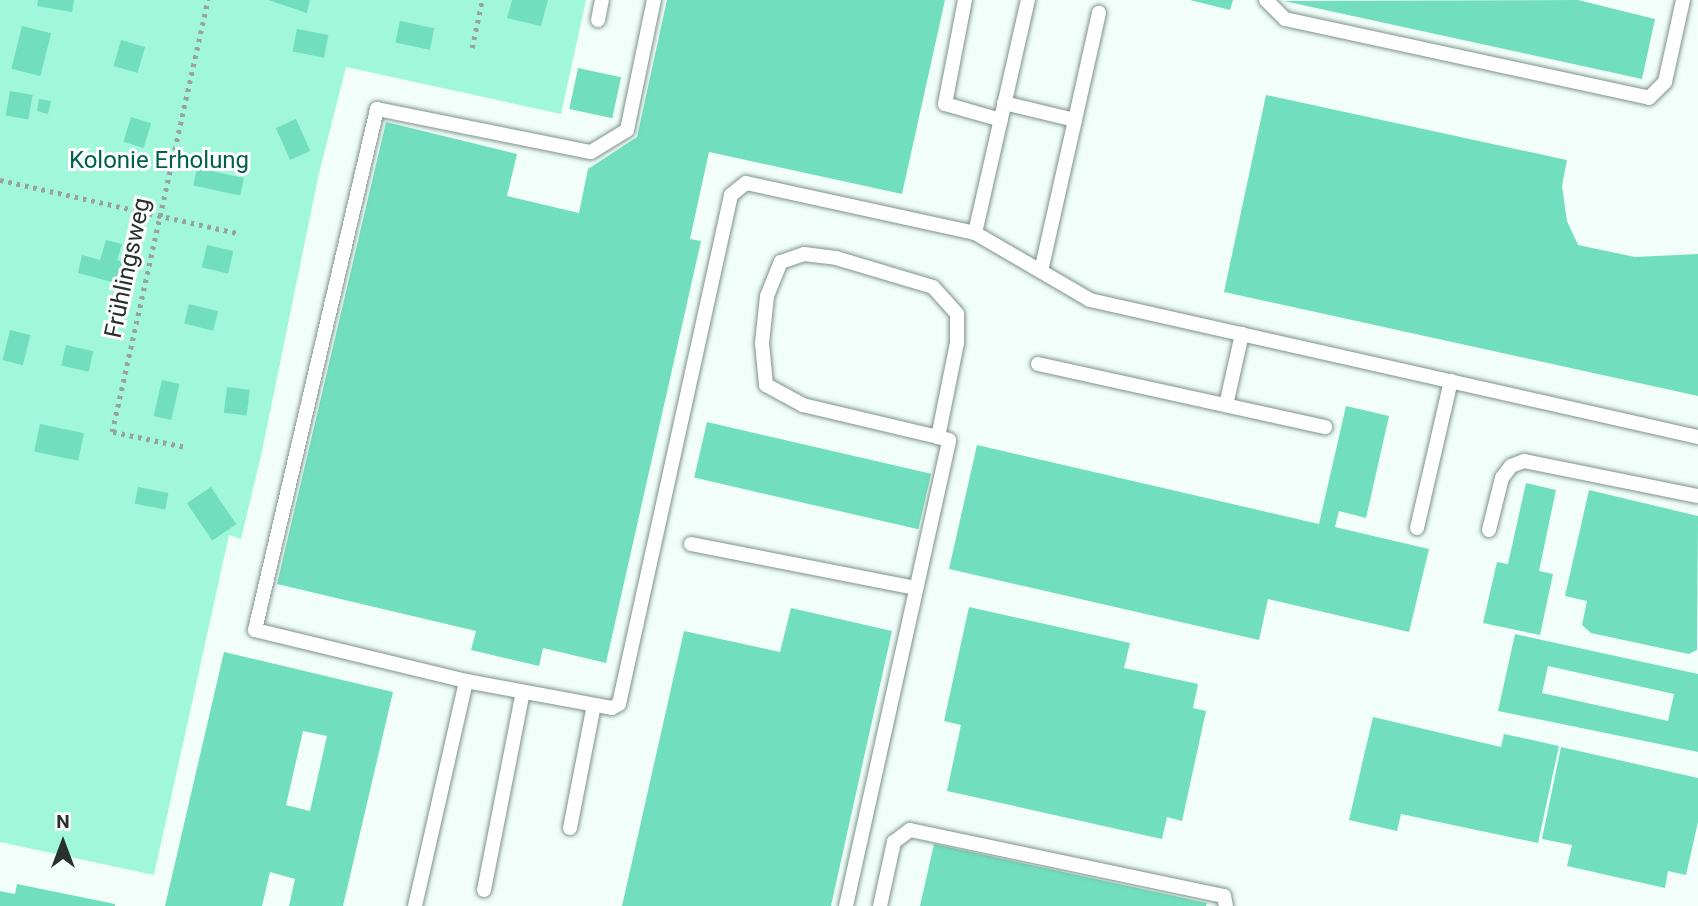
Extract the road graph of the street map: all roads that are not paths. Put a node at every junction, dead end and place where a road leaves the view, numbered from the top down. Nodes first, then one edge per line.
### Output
1 (602, 0) edge
2 (654, 0) edge
3 (965, 0) edge
4 (1028, 0) edge
5 (1266, 0) edge
6 (1683, 0) edge
7 (1099, 13) dead end
8 (598, 20) dead end
9 (1004, 103) junction
10 (1001, 120) junction
11 (1075, 120) junction
12 (975, 233) junction
13 (1041, 271) junction
14 (1242, 334) junction
15 (1038, 364) dead end
16 (1451, 381) junction
17 (1226, 405) junction
18 (1325, 427) dead end
19 (938, 437) junction
20 (1698, 437) edge
21 (1698, 496) edge
22 (1417, 528) dead end
23 (1489, 530) dead end
24 (691, 544) dead end
25 (916, 588) junction
26 (466, 681) junction
27 (523, 692) junction
28 (594, 705) junction
29 (570, 828) dead end
30 (484, 890) dead end
31 (415, 906) edge
32 (846, 906) edge
33 (880, 906) edge
34 (1226, 906) edge

1 - 8 lane
2 - 26 lane
3 - 10 lane
4 - 9 lane
5 - 6 lane
7 - 11 lane
9 - 10 lane
9 - 11 lane
10 - 12 lane
11 - 13 lane
12 - 13 lane
12 - 28 lane
13 - 14 lane
14 - 16 lane
14 - 17 lane
15 - 17 lane
16 - 20 lane
16 - 22 lane
17 - 18 lane
19 - 19 lane
19 - 25 lane
21 - 23 lane
24 - 25 lane
25 - 32 lane
26 - 27 lane
26 - 31 lane
27 - 28 lane
27 - 30 lane
28 - 29 lane
33 - 34 lane

